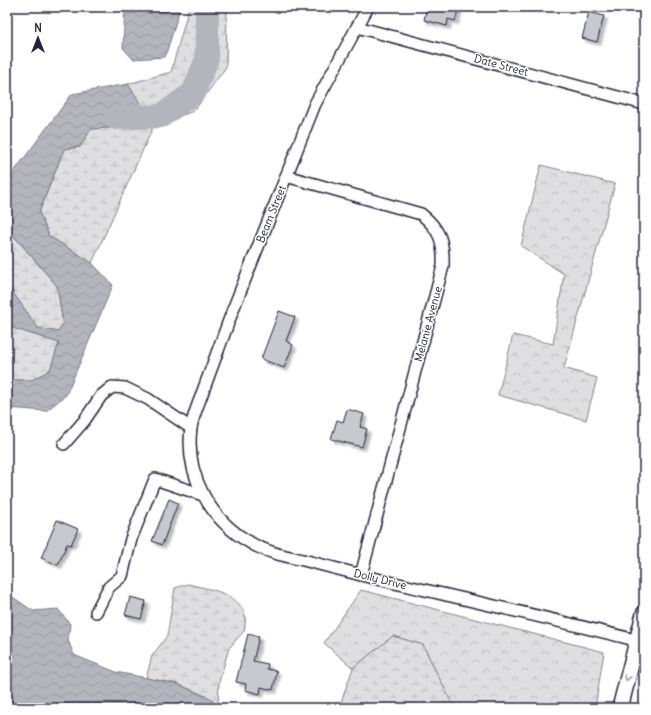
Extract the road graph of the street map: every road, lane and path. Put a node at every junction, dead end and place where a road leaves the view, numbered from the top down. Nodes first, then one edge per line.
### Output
1 (368, 7) edge
2 (357, 27) junction
3 (644, 104) edge
4 (286, 176) junction
5 (191, 428) junction
6 (64, 444) dead end
7 (203, 495) junction
8 (361, 575) junction
9 (96, 612) dead end
10 (644, 614) edge
11 (640, 641) edge
12 (620, 708) edge

1 - 2 street, Beam Street
2 - 3 street, Date Street
2 - 4 street, Beam Street
4 - 5 street, Beam Street
4 - 8 street, Melanie Avenue
5 - 6 street
5 - 7 street, Dolly Drive
7 - 8 street, Dolly Drive
7 - 9 street
8 - 11 street, Dolly Drive
10 - 11 main road
11 -> 12 main road

